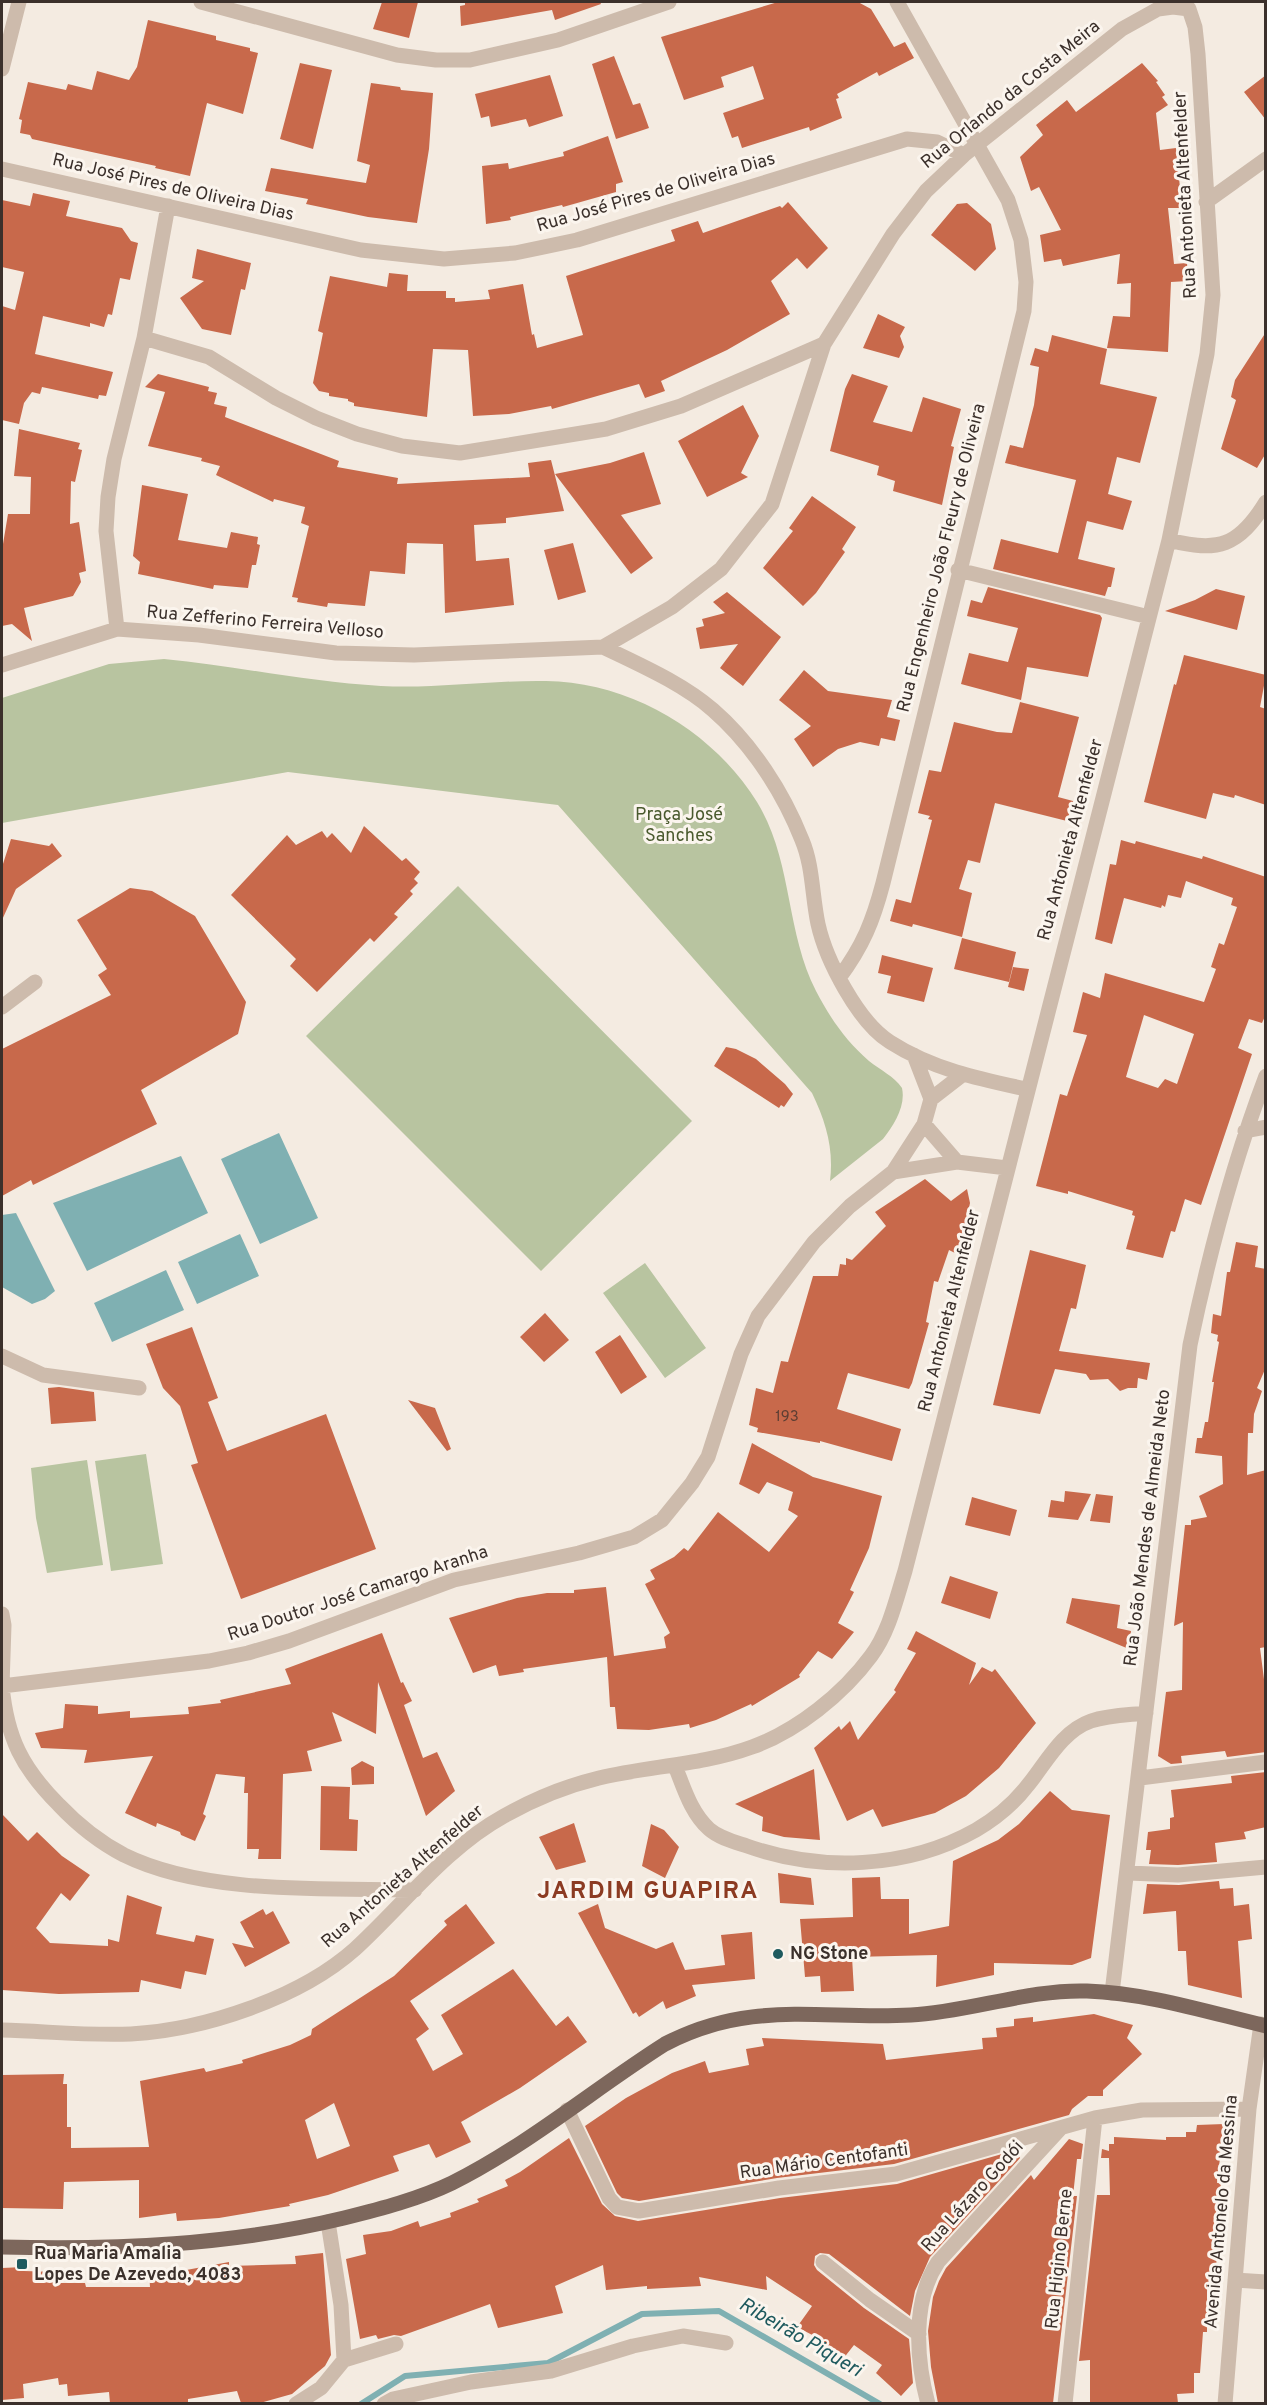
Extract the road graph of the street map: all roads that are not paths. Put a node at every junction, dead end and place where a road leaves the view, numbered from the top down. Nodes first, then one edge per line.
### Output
1 (19, 2) edge
2 (201, 2) edge
3 (669, 2) edge
4 (897, 2) edge
5 (1189, 9) joint
6 (2, 69) edge
7 (977, 146) junction
8 (964, 155) junction
9 (1266, 159) edge
10 (2, 169) edge
11 (1206, 202) junction
12 (168, 206) junction
13 (144, 338) junction
14 (824, 344) junction
15 (1266, 502) edge
16 (1169, 540) junction
17 (958, 570) junction
18 (1149, 617) junction
19 (117, 629) junction
20 (603, 647) junction
21 (2, 665) edge
22 (839, 978) junction
23 (35, 982) dead end
24 (2, 1007) edge
25 (914, 1055) junction
26 (962, 1075) junction
27 (1266, 1076) edge
28 (1026, 1089) junction
29 (931, 1099) junction
30 (924, 1124) junction
31 (1266, 1127) edge
32 (1245, 1131) junction
33 (957, 1162) junction
34 (1007, 1168) junction
35 (893, 1172) junction
36 (2, 1356) edge
37 (139, 1388) dead end
38 (2, 1614) edge
39 (2, 1686) edge
40 (1146, 1713) junction
41 (1266, 1762) edge
42 (675, 1766) junction
43 (1140, 1778) junction
44 (1266, 1867) edge
45 (1128, 1873) junction
46 (415, 1890) junction
47 (1112, 1993) junction
48 (1263, 2025) edge
49 (2, 2030) edge
50 (1249, 2109) junction
51 (567, 2110) junction
52 (1095, 2118) junction
53 (1060, 2128) junction
54 (328, 2222) junction
55 (2, 2247) edge
56 (823, 2262) dead end
57 (1235, 2280) junction
58 (1266, 2282) edge
59 (919, 2334) junction
60 (726, 2343) dead end
61 (396, 2344) dead end
62 (344, 2360) junction
63 (296, 2403) edge
64 (384, 2403) edge
65 (928, 2403) edge
66 (1065, 2403) edge
67 (1225, 2403) edge

1 - 6 street
2 - 3 street
4 - 7 street, Rua Engenheiro João Fleury de Oliveira
5 - 7 street, Rua Orlando da Costa Meira
5 - 11 street, Rua Antonieta Altenfelder
7 - 8 street, Rua Orlando da Costa Meira
7 - 17 street, Rua Engenheiro João Fleury de Oliveira
8 - 12 street, Rua José Pires de Oliveira Dias
8 - 14 street, Rua Orlando da Costa Meira
9 - 11 street
10 - 12 street, Rua José Pires de Oliveira Dias
11 - 16 street, Rua Antonieta Altenfelder
12 - 13 street
13 - 14 street
13 - 19 street
14 - 20 street, Rua Orlando da Costa Meira
15 - 16 street
16 - 18 street, Rua Antonieta Altenfelder
17 - 18 street
17 - 22 street, Rua Engenheiro João Fleury de Oliveira
18 - 28 street, Rua Antonieta Altenfelder
19 - 20 street, Rua Zefferino Ferreira Velloso
19 - 21 street, Rua Zefferino Ferreira Velloso
20 - 22 street
22 - 25 street
23 - 24 street
25 - 26 street
25 - 29 street
26 - 28 street
26 - 29 street
27 - 32 street, Rua João Mendes de Almeida Neto
28 - 34 street, Rua Antonieta Altenfelder
29 - 30 street, Rua Doutor José Camargo Aranha
30 - 33 street
30 - 35 street, Rua Doutor José Camargo Aranha
31 - 32 street
32 - 40 street, Rua João Mendes de Almeida Neto
33 - 34 street, Rua Doutor José Camargo Aranha
33 - 35 street, Rua Doutor José Camargo Aranha
34 - 42 street, Rua Antonieta Altenfelder
35 - 39 street, Rua Doutor José Camargo Aranha
36 - 37 street
38 - 39 street
39 - 46 street
40 - 42 street
40 - 43 street, Rua João Mendes de Almeida Neto
41 - 43 street
42 - 46 street, Rua Antonieta Altenfelder
43 - 45 street, Rua João Mendes de Almeida Neto
44 - 45 street
45 - 47 street, Rua João Mendes de Almeida Neto
46 - 49 street, Rua Antonieta Altenfelder
47 - 48 main road
47 - 51 main road
48 - 50 street, Avenida Antonelo da Messina
50 - 52 street, Rua Mário Centofanti
50 - 57 street, Avenida Antonelo da Messina
51 - 53 street, Rua Mário Centofanti
51 - 54 main road
52 - 53 street, Rua Mário Centofanti
52 - 66 street, Rua Higino Berne
53 - 59 street, Rua Lázaro Godói
54 - 55 main road
54 - 62 street
56 - 59 street
57 - 58 street
57 - 67 street, Avenida Antonelo da Messina
59 - 65 street, Rua Lázaro Godói
60 - 64 street
61 - 62 street
62 - 63 street

